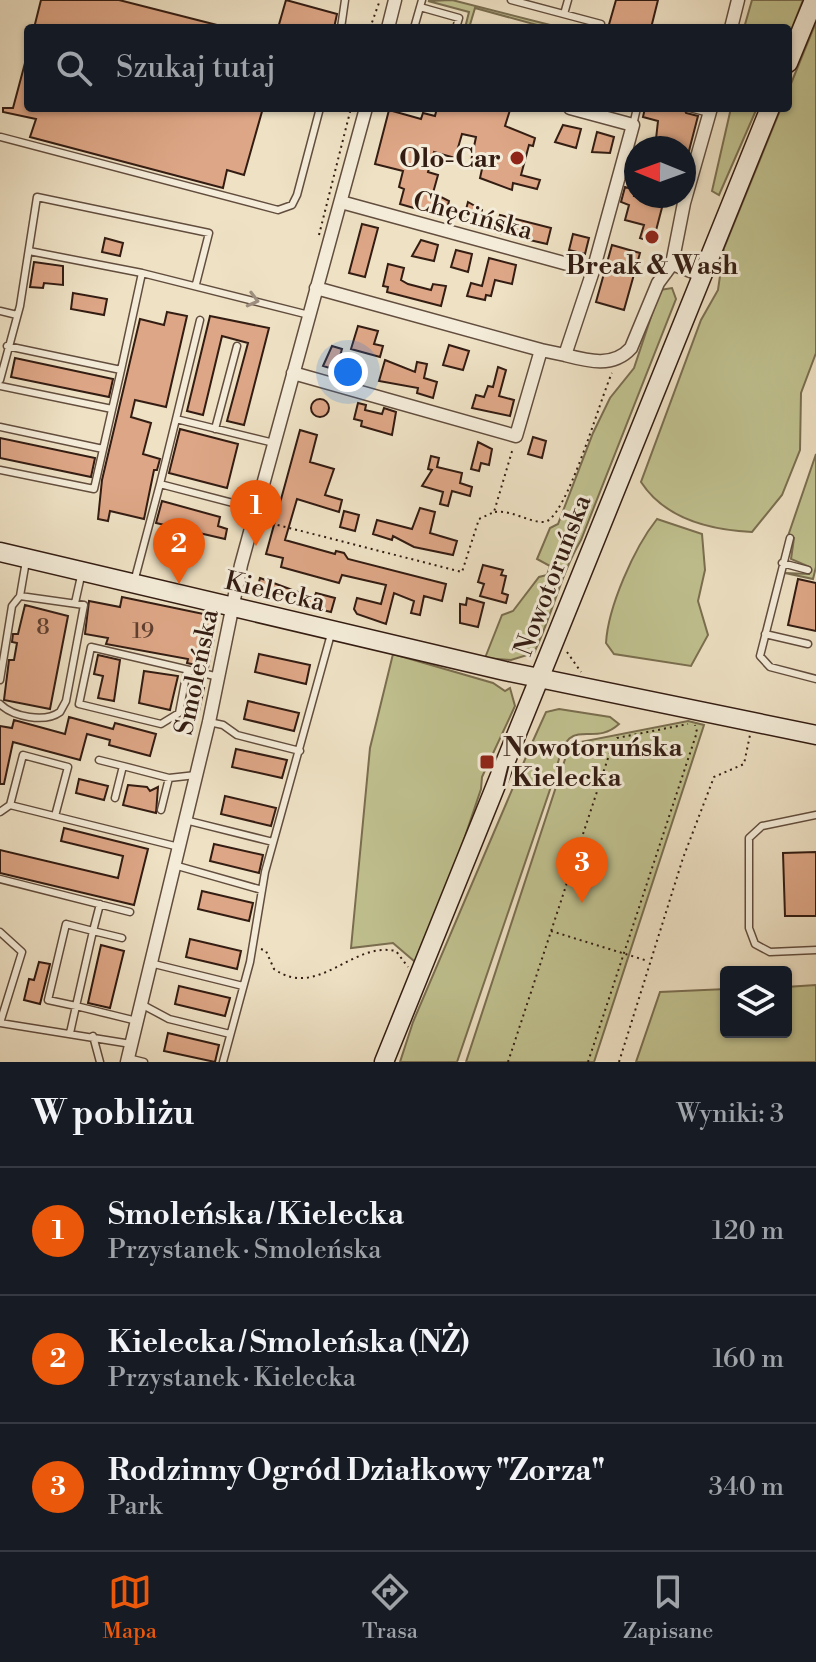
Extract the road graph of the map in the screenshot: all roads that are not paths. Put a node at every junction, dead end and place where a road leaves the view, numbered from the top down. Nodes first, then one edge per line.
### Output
1 (345, 0) edge
2 (395, 0) edge
3 (511, 0) edge
4 (568, 0) edge
5 (738, 0) edge
6 (814, 0) edge
7 (421, 4) edge
8 (564, 14) junction
9 (342, 24) edge
10 (389, 24) edge
11 (415, 24) edge
12 (457, 24) edge
13 (601, 24) dead end
14 (732, 24) edge
15 (792, 53) edge
16 (319, 112) edge
17 (365, 112) edge
18 (585, 112) edge
19 (636, 112) edge
20 (709, 112) edge
21 (768, 112) edge
22 (633, 125) junction
23 (1, 137) edge
24 (341, 202) junction
25 (29, 251) junction
26 (672, 264) junction
27 (593, 271) junction
28 (142, 273) junction
29 (701, 275) junction
30 (196, 284) junction
31 (316, 288) junction
32 (0, 311) edge
33 (17, 315) junction
34 (309, 315) junction
35 (200, 320) dead end
36 (237, 346) dead end
37 (541, 350) junction
38 (4, 351) edge
39 (565, 355) junction
40 (121, 370) junction
41 (293, 373) junction
42 (0, 383) edge
43 (112, 409) junction
44 (176, 419) junction
45 (0, 427) edge
46 (215, 429) junction
47 (274, 443) junction
48 (103, 449) junction
49 (0, 470) edge
50 (160, 484) junction
51 (255, 514) junction
52 (790, 538) dead end
53 (0, 552) edge
54 (26, 558) junction
55 (782, 563) junction
56 (82, 570) junction
57 (808, 570) dead end
58 (134, 582) junction
59 (20, 596) junction
60 (75, 603) junction
61 (233, 607) junction
62 (332, 631) junction
63 (765, 634) junction
64 (808, 644) dead end
65 (187, 671) junction
66 (219, 677) junction
67 (540, 678) junction
68 (816, 679) edge
69 (0, 680) edge
70 (57, 692) dead end
71 (67, 694) junction
72 (0, 704) edge
73 (209, 722) junction
74 (816, 735) edge
75 (300, 751) junction
76 (99, 760) dead end
77 (123, 766) junction
78 (196, 775) junction
79 (169, 778) junction
80 (115, 798) dead end
81 (10, 805) junction
82 (161, 810) dead end
83 (0, 812) edge
84 (816, 815) edge
85 (55, 816) junction
86 (185, 820) junction
87 (273, 842) junction
88 (179, 847) junction
89 (174, 865) junction
90 (0, 879) edge
91 (262, 890) junction
92 (100, 904) junction
93 (130, 912) dead end
94 (93, 931) junction
95 (0, 932) edge
96 (122, 938) dead end
97 (816, 950) edge
98 (150, 963) junction
99 (243, 986) junction
100 (141, 1004) junction
101 (76, 1006) junction
102 (137, 1021) junction
103 (0, 1023) edge
104 (70, 1033) junction
105 (230, 1034) junction
106 (93, 1036) junction
107 (131, 1044) junction
108 (128, 1060) edge
109 (100, 1062) edge
110 (144, 1062) edge
111 (223, 1062) edge
112 (384, 1062) edge

1 - 9 lane
2 - 10 street
3 - 8 lane
4 - 8 lane
5 - 14 street
6 - 15 main road
7 - 11 lane
7 - 12 lane
8 - 13 lane
16 - 23 lane
17 - 24 street, Smoleńska
18 - 22 street
19 - 22 lane
20 - 26 street
21 - 29 main road, Nowotoruńska
22 - 27 street
24 - 27 street, Chęcińska
24 - 31 street, Smoleńska
25 - 28 lane
25 - 30 lane
25 - 33 lane
26 - 29 street
26 - 39 street
27 - 39 street
28 - 30 lane
28 - 40 lane
29 - 67 main road, Nowotoruńska
30 -> 34 lane
31 - 34 street, Smoleńska
31 - 37 street
32 - 33 lane
33 - 38 lane
34 - 41 street, Smoleńska
35 - 44 lane
36 - 46 lane
37 - 39 street
37 - 41 street
38 - 40 lane
38 - 42 lane
40 - 43 lane
41 - 47 street, Smoleńska
42 - 43 lane
43 - 48 lane
44 - 46 lane
44 - 50 lane
45 - 48 lane
46 - 47 lane
47 - 51 street, Smoleńska
48 - 49 lane
50 - 51 lane
50 - 58 lane
51 - 61 street, Smoleńska
52 - 55 lane
53 - 54 main road, Kielecka
54 - 56 main road, Kielecka
54 - 59 lane
55 - 57 lane
55 - 63 lane
56 - 58 main road, Kielecka
56 - 60 lane
58 - 61 main road, Kielecka
59 - 60 lane
59 - 69 lane
60 - 71 lane
61 - 62 main road, Kielecka
61 - 66 street, Smoleńska
62 - 67 main road, Kielecka
62 - 75 lane
63 - 64 lane
63 - 68 lane
65 - 65 lane
65 - 66 lane
66 - 73 street, Smoleńska
67 - 74 main road, Kielecka
67 - 112 main road, Nowotoruńska
70 - 71 lane
71 - 72 lane
73 - 75 lane
73 - 78 street, Smoleńska
75 - 87 lane
76 - 77 lane
77 - 79 lane
77 - 80 lane
78 - 79 lane
78 - 86 street, Smoleńska
79 - 82 lane
81 - 83 lane
81 - 85 lane
81 - 85 lane
84 - 97 lane
85 - 88 lane
86 - 87 lane
86 - 88 street, Smoleńska
87 - 91 lane
88 - 89 street, Smoleńska
89 - 91 lane
89 - 98 street, Smoleńska
90 - 92 lane
91 - 99 lane
92 - 93 lane
92 - 94 lane
94 - 96 lane
94 - 101 lane
94 - 101 lane
95 - 103 lane
98 - 99 lane
98 - 100 street, Smoleńska
99 - 105 lane
100 - 102 street, Smoleńska
100 - 105 lane
101 - 102 lane
101 - 104 lane
102 - 107 street, Smoleńska
103 - 104 lane
104 - 106 lane
105 - 111 lane
106 - 107 lane
106 - 109 lane
107 - 108 street, Smoleńska
108 - 110 lane

